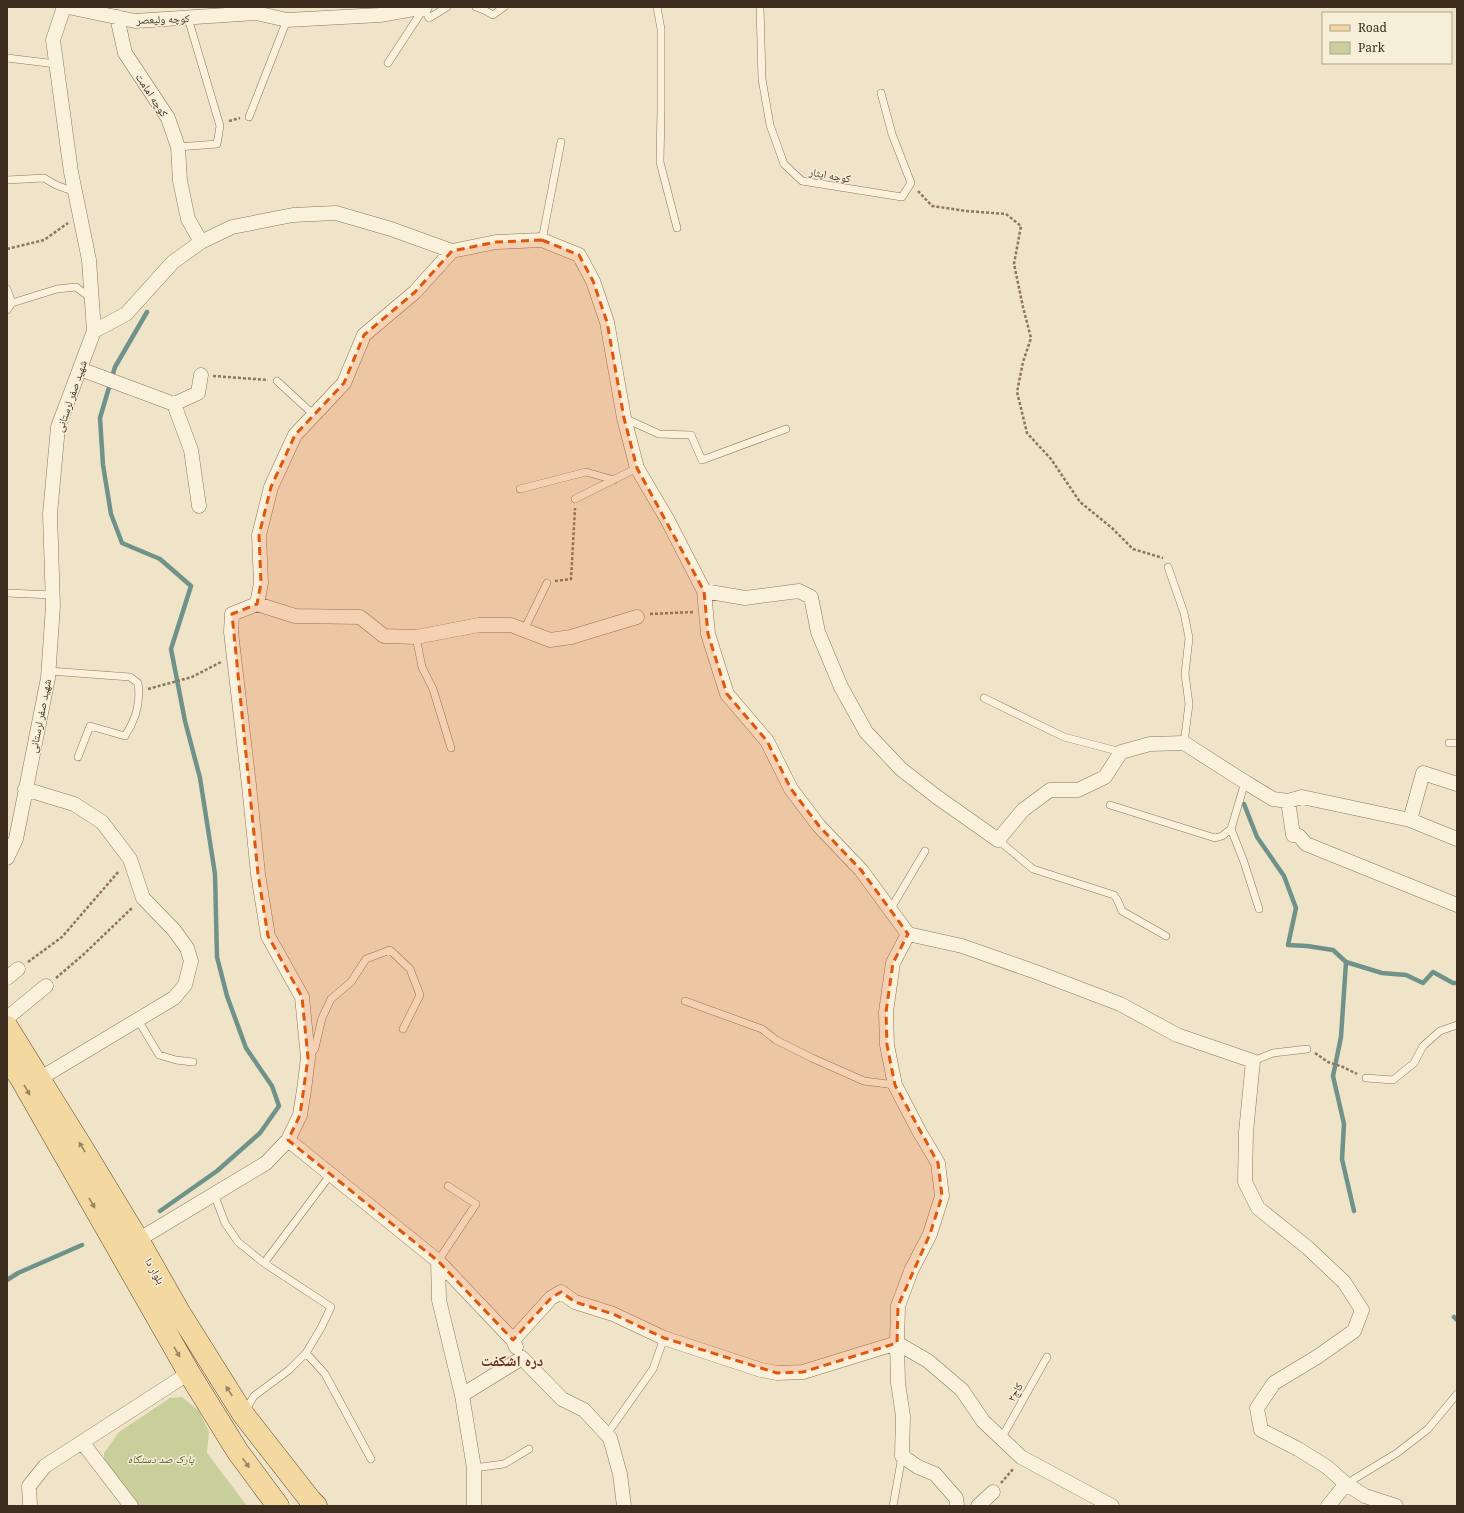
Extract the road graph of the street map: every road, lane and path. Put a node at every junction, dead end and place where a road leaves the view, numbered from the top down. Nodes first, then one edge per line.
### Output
1 (64, 7) edge
2 (68, 7) edge
3 (447, 7) edge
4 (476, 7) edge
5 (504, 7) edge
6 (657, 7) edge
7 (760, 7) edge
8 (424, 8) edge
9 (256, 10) edge
10 (117, 17) junction
11 (188, 18) junction
12 (287, 20) junction
13 (7, 58) edge
14 (388, 63) dead end
15 (56, 64) junction
16 (881, 93) dead end
17 (249, 117) joint
18 (220, 126) junction
19 (561, 142) dead end
20 (178, 147) junction
21 (7, 180) edge
22 (911, 183) junction
23 (75, 192) junction
24 (80, 214) junction
25 (677, 228) dead end
26 (542, 240) junction
27 (201, 242) junction
28 (7, 249) edge
29 (452, 251) junction
30 (7, 289) edge
31 (92, 299) junction
32 (12, 303) junction
33 (7, 310) edge
34 (94, 331) junction
35 (80, 369) junction
36 (201, 375) joint
37 (277, 381) joint
38 (174, 404) junction
39 (314, 415) junction
40 (624, 418) junction
41 (786, 429) dead end
42 (638, 468) junction
43 (614, 480) junction
44 (520, 490) dead end
45 (575, 499) joint
46 (199, 506) dead end
47 (1168, 567) joint
48 (547, 583) joint
49 (704, 591) junction
50 (7, 593) edge
51 (53, 595) junction
52 (257, 604) junction
53 (706, 612) junction
54 (637, 617) joint
55 (524, 630) junction
56 (416, 637) junction
57 (234, 656) junction
58 (49, 671) junction
59 (149, 688) dead end
60 (984, 698) dead end
61 (1184, 743) junction
62 (1449, 743) dead end
63 (1457, 743) edge
64 (451, 748) dead end
65 (1121, 752) junction
66 (78, 758) dead end
67 (1245, 782) junction
68 (1457, 784) edge
69 (25, 789) junction
70 (1288, 801) junction
71 (1110, 805) dead end
72 (1410, 820) junction
73 (1231, 829) junction
74 (1457, 839) edge
75 (998, 840) junction
76 (926, 851) dead end
77 (7, 858) edge
78 (130, 859) junction
79 (142, 898) junction
80 (1457, 906) edge
81 (1259, 909) dead end
82 (890, 911) junction
83 (908, 934) junction
84 (1166, 936) dead end
85 (12, 974) edge
86 (46, 986) joint
87 (685, 1001) dead end
88 (7, 1018) edge
89 (138, 1020) junction
90 (1457, 1025) edge
91 (7, 1027) edge
92 (403, 1029) dead end
93 (1308, 1049) joint
94 (7, 1057) edge
95 (308, 1058) junction
96 (1253, 1061) junction
97 (193, 1062) dead end
98 (1366, 1078) joint
99 (39, 1079) junction
100 (895, 1084) junction
101 (288, 1140) junction
102 (331, 1174) junction
103 (448, 1186) dead end
104 (214, 1194) junction
105 (138, 1240) junction
106 (438, 1261) junction
107 (264, 1263) junction
108 (168, 1314) junction
109 (664, 1338) junction
110 (513, 1340) junction
111 (897, 1343) junction
112 (306, 1353) junction
113 (1047, 1357) dead end
114 (522, 1358) junction
115 (189, 1374) junction
116 (1457, 1394) edge
117 (462, 1395) junction
118 (244, 1414) junction
119 (607, 1434) junction
120 (1001, 1438) junction
121 (82, 1442) junction
122 (529, 1449) dead end
123 (902, 1456) junction
124 (1022, 1458) junction
125 (371, 1459) dead end
126 (474, 1468) junction
127 (1346, 1484) junction
128 (993, 1492) joint
129 (30, 1506) edge
130 (132, 1506) edge
131 (278, 1506) edge
132 (316, 1506) edge
133 (474, 1506) edge
134 (624, 1506) edge
135 (893, 1506) edge
136 (957, 1506) edge
137 (978, 1506) edge
138 (1112, 1506) edge
139 (1328, 1506) edge
140 (1396, 1506) edge

1 - 15 street, شهید صفر لرستانی
2 - 10 street, کوچه ولیعصر
3 - 8 lane
4 - 5 lane
6 - 25 lane
7 - 22 lane, کوچه ایثار
8 - 12 street, کوچه ولیعصر
8 - 14 lane
9 - 11 street, کوچه ولیعصر
9 - 12 street, کوچه ولیعصر
10 - 11 street, کوچه ولیعصر
10 - 20 street, کوچه امامت
11 - 18 lane
12 - 17 lane
13 - 15 lane
15 - 23 street, شهید صفر لرستانی
16 - 22 lane
17 - 18 path
18 - 20 lane
19 - 26 lane
20 - 27 street, کوچه امامت
21 - 23 lane
22 - 47 path
23 - 24 street, شهید صفر لرستانی
24 - 28 path
24 - 31 street, شهید صفر لرستانی
26 - 29 street
26 - 40 street
27 - 29 street
27 - 34 street
29 - 39 street
30 - 32 lane
31 - 32 lane
31 - 34 street, شهید صفر لرستانی
32 - 33 lane
34 - 35 street, شهید صفر لرستانی
35 - 38 street
35 - 51 street, شهید صفر لرستانی
36 - 37 path
36 - 38 street
37 - 39 lane
38 - 46 street
39 - 52 street
40 - 41 lane
40 - 42 street
42 - 43 lane
42 - 49 street
43 - 44 lane
43 - 45 lane
45 - 48 path
47 - 61 lane
48 - 55 lane
49 - 53 street
49 - 75 street
50 - 51 lane
51 - 58 street, شهید صفر لرستانی
52 - 56 street
52 - 57 street
53 - 54 path
53 - 82 street
54 - 55 street
55 - 56 street
56 - 64 lane
57 - 59 path
57 - 95 street
58 - 66 lane
58 - 69 street, شهید صفر لرستانی
60 - 65 lane
61 - 65 street
61 - 67 street
62 - 63 lane
65 - 75 street
67 - 70 street
67 - 73 lane
68 - 72 street
69 - 77 street, شهید صفر لرستانی
69 - 78 street
70 - 72 street
70 - 80 street
71 - 73 lane
72 - 74 street
73 - 81 lane
75 - 84 lane
76 - 82 lane
78 - 79 street
78 - 85 path
79 - 86 path
79 - 89 street
82 - 83 street
83 - 96 street
83 - 100 street
86 - 88 street
87 - 100 lane
89 - 97 lane
89 - 99 street
90 - 98 lane
91 - 99 main road, بلوار دا
92 - 95 lane
93 - 96 lane
93 - 98 path
94 -> 108 main road, بلوار دا
95 - 101 street
96 - 127 street
105 -> 99 main road, بلوار دا
100 - 111 street
101 - 102 street
101 - 104 street
102 - 106 street
102 - 107 lane
103 - 106 lane
104 - 105 street
104 - 107 lane
105 - 108 main road, بلوار دا
106 - 110 street
106 - 117 street
107 - 112 lane
108 -> 115 main road, بلوار دا
118 -> 108 main road, بلوار دا
109 - 110 street
109 - 111 street
109 - 119 lane
110 - 114 street
111 - 120 street
111 - 123 street
112 - 118 lane
112 - 125 lane
113 - 120 lane, کاج۲
114 - 117 street
114 - 119 street
115 - 121 street
115 -> 131 main road, بلوار دا
116 - 127 lane
117 - 126 street
118 - 132 main road, بلوار دا
119 - 134 street
120 - 124 street
121 - 129 street
121 - 130 street
122 - 126 lane
123 - 135 lane
123 - 136 street
124 - 128 path
124 - 138 street
126 - 133 street
127 - 139 street
127 - 140 street
128 - 137 street

